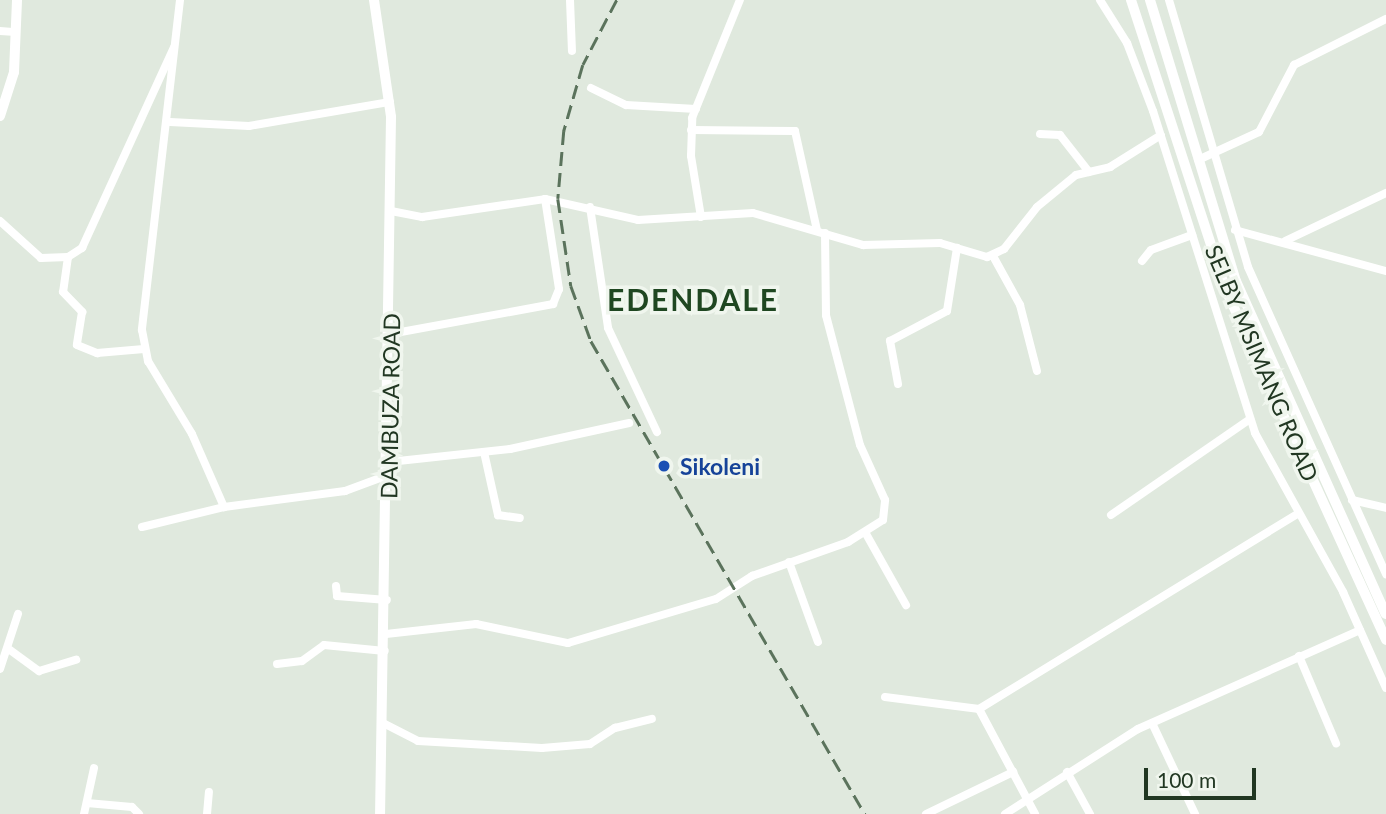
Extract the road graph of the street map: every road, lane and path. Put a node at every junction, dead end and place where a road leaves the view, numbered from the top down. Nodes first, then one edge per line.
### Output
1 (17, 0) edge
2 (180, 0) edge
3 (374, 0) edge
4 (570, 0) edge
5 (740, 0) edge
6 (1100, 0) edge
7 (1131, 0) edge
8 (1150, 0) edge
9 (1157, 0) edge
10 (1169, 0) edge
11 (1154, 13) junction
12 (1386, 19) edge
13 (0, 31) edge
14 (16, 32) junction
15 (175, 45) junction
16 (572, 51) dead end
17 (591, 88) dead end
18 (5, 92) edge
19 (390, 102) junction
20 (696, 109) junction
21 (0, 116) edge
22 (170, 122) junction
23 (691, 130) junction
24 (1040, 134) dead end
25 (1161, 135) junction
26 (1211, 154) junction
27 (1198, 160) junction
28 (1089, 172) junction
29 (1386, 193) edge
30 (545, 199) junction
31 (590, 206) junction
32 (391, 211) junction
33 (701, 217) junction
34 (0, 221) edge
35 (1235, 230) junction
36 (821, 232) junction
37 (1192, 235) junction
38 (1285, 241) junction
39 (957, 248) junction
40 (993, 256) junction
41 (68, 257) junction
42 (1142, 261) dead end
43 (1386, 271) edge
44 (390, 334) junction
45 (144, 349) junction
46 (1037, 371) dead end
47 (898, 384) dead end
48 (1250, 419) junction
49 (629, 424) dead end
50 (657, 432) dead end
51 (484, 452) junction
52 (389, 462) junction
53 (388, 475) junction
54 (1352, 500) junction
55 (224, 506) junction
56 (1386, 508) edge
57 (1299, 513) junction
58 (1111, 515) dead end
59 (520, 518) dead end
60 (142, 527) dead end
61 (865, 532) junction
62 (789, 562) junction
63 (1386, 574) edge
64 (335, 586) dead end
65 (387, 600) junction
66 (906, 605) dead end
67 (18, 614) dead end
68 (1386, 614) edge
69 (1360, 630) junction
70 (386, 634) junction
71 (1386, 640) edge
72 (818, 642) dead end
73 (10, 650) junction
74 (385, 651) junction
75 (1298, 656) junction
76 (76, 660) dead end
77 (277, 664) dead end
78 (0, 669) edge
79 (1386, 688) edge
80 (885, 697) dead end
81 (979, 709) junction
82 (652, 719) dead end
83 (383, 723) junction
84 (1152, 723) junction
85 (1336, 743) dead end
86 (94, 768) dead end
87 (1013, 772) junction
88 (1067, 772) junction
89 (209, 792) dead end
90 (1027, 800) junction
91 (87, 803) junction
92 (84, 814) edge
93 (139, 814) edge
94 (207, 814) edge
95 (380, 814) edge
96 (926, 814) edge
97 (1005, 814) edge
98 (1035, 814) edge
99 (1090, 814) edge
100 (1195, 814) edge

1 - 14 main road
2 - 15 street
3 - 19 main road, DAMBUZA ROAD
4 - 16 street
5 - 20 street
6 - 25 street
7 - 71 main road, SELBY MSIMANG ROAD
8 - 11 main road, SELBY MSIMANG ROAD
9 - 11 main road
10 - 26 street
11 - 27 main road, SELBY MSIMANG ROAD
12 - 26 street
13 - 14 street
14 - 18 main road
15 - 22 street
15 - 41 street
17 - 20 street
18 - 21 main road
19 - 22 street
19 - 32 main road, DAMBUZA ROAD
20 - 23 street
22 - 45 street
23 - 33 street
23 - 36 street
24 - 28 street
25 - 28 street
25 - 37 street
26 - 27 street
26 - 35 street
27 - 68 main road, SELBY MSIMANG ROAD
28 - 40 street
29 - 38 street
30 - 31 street
30 - 32 street
30 - 44 street
31 - 33 street
31 - 50 street
32 - 44 main road, DAMBUZA ROAD
33 - 36 street
34 - 41 street
35 - 38 street
35 - 54 street
36 - 39 street
36 - 61 street
37 - 42 street
37 - 48 street
38 - 43 street
39 - 40 street
39 - 47 street
40 - 46 street
41 - 45 street
44 - 52 main road, DAMBUZA ROAD
45 - 55 street
48 - 57 street
48 - 58 street
49 - 51 street
51 - 52 street
51 - 59 street
52 - 53 main road, DAMBUZA ROAD
53 - 55 street
53 - 65 main road, DAMBUZA ROAD
54 - 56 street
54 - 63 street
55 - 60 street
57 - 69 street
57 - 81 street
61 - 62 street
61 - 66 street
62 - 70 street
62 - 72 street
64 - 65 street
65 - 70 main road, DAMBUZA ROAD
67 - 73 street
69 - 75 street
69 - 79 street
70 - 74 main road, DAMBUZA ROAD
73 - 76 street
73 - 78 street
74 - 77 street
74 - 83 main road, DAMBUZA ROAD
75 - 84 street
75 - 85 street
80 - 81 street
81 - 87 street
82 - 83 street
83 - 95 main road, DAMBUZA ROAD
84 - 88 street
84 - 100 street
86 - 91 street
87 - 90 street
87 - 96 street
88 - 90 street
88 - 99 street
89 - 94 street
90 - 97 street
90 - 98 street
91 - 92 street
91 - 93 street

